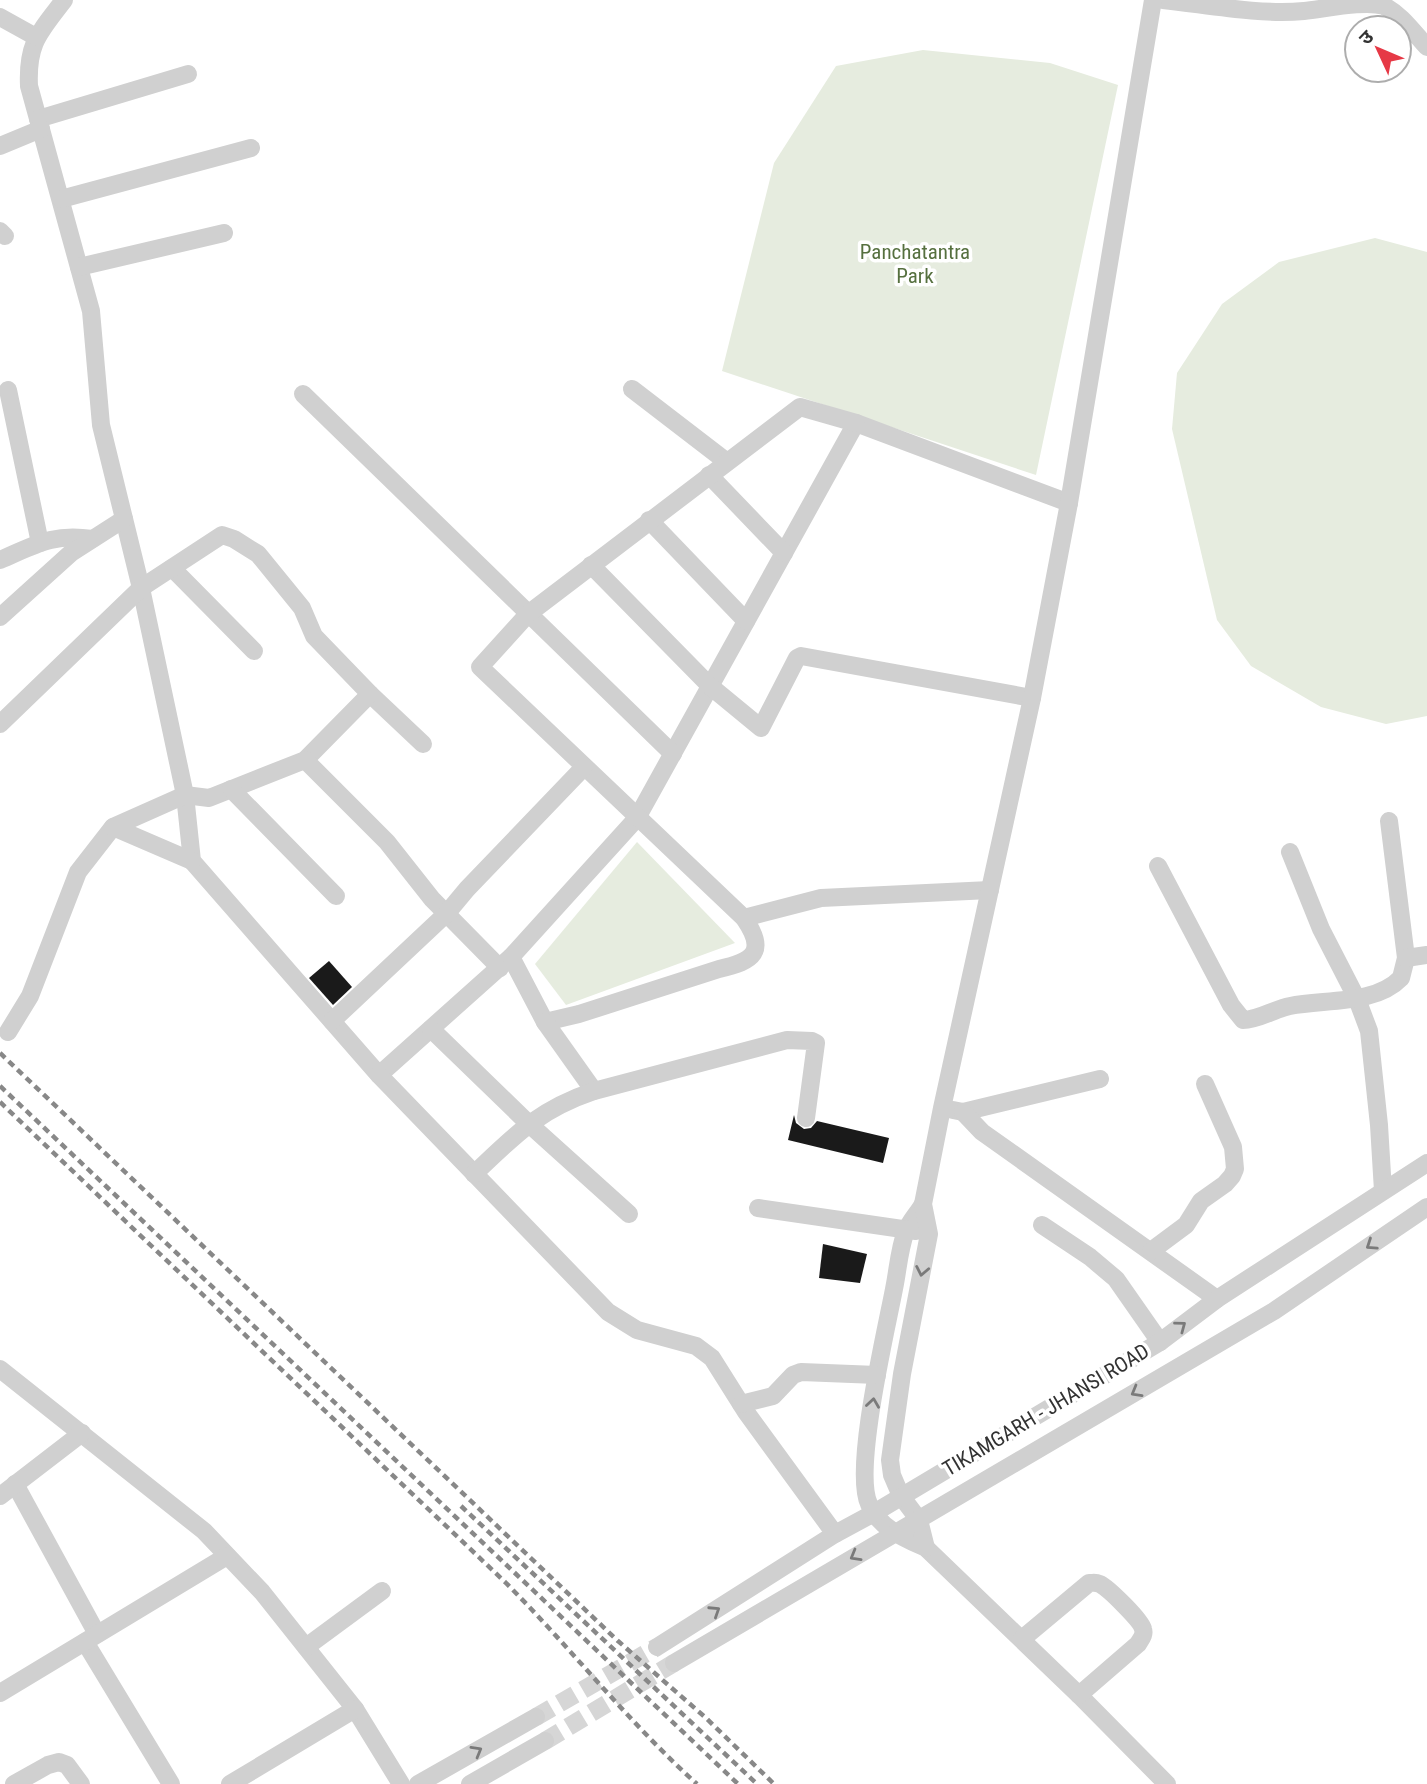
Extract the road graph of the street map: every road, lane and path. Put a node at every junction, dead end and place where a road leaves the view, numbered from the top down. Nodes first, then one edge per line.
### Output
1 (64, 0) edge
2 (1153, 0) edge
3 (1163, 0) edge
4 (0, 17) edge
5 (36, 37) junction
6 (1427, 47) edge
7 (188, 74) dead end
8 (40, 124) junction
9 (0, 146) edge
10 (251, 148) dead end
11 (61, 199) junction
12 (224, 233) dead end
13 (79, 267) junction
14 (632, 389) dead end
15 (8, 390) dead end
16 (303, 394) dead end
17 (856, 423) junction
18 (727, 462) junction
19 (709, 475) junction
20 (1069, 503) junction
21 (124, 519) junction
22 (649, 520) junction
23 (92, 539) junction
24 (40, 543) junction
25 (784, 553) junction
26 (1, 555) edge
27 (591, 565) junction
28 (172, 568) junction
29 (141, 588) junction
30 (528, 614) junction
31 (0, 617) edge
32 (746, 621) junction
33 (254, 651) dead end
34 (710, 686) junction
35 (370, 694) junction
36 (1032, 698) junction
37 (0, 724) edge
38 (422, 744) dead end
39 (673, 754) junction
40 (305, 760) junction
41 (584, 767) junction
42 (231, 789) junction
43 (185, 794) junction
44 (637, 818) junction
45 (1389, 821) dead end
46 (113, 827) junction
47 (1290, 852) dead end
48 (192, 861) junction
49 (1158, 866) dead end
50 (990, 890) junction
51 (336, 896) dead end
52 (447, 913) junction
53 (744, 918) junction
54 (1427, 955) edge
55 (1406, 958) junction
56 (506, 962) junction
57 (1357, 999) junction
58 (332, 1021) junction
59 (545, 1022) junction
60 (431, 1029) junction
61 (8, 1032) dead end
62 (379, 1075) junction
63 (1100, 1079) dead end
64 (1205, 1084) dead end
65 (594, 1091) junction
66 (942, 1108) junction
67 (964, 1112) junction
68 (806, 1118) dead end
69 (528, 1123) junction
70 (1427, 1163) edge
71 (474, 1174) junction
72 (1382, 1191) junction
73 (923, 1204) junction
74 (1427, 1207) edge
75 (758, 1208) dead end
76 (629, 1214) dead end
77 (1042, 1225) dead end
78 (906, 1230) junction
79 (929, 1234) junction
80 (1151, 1251) junction
81 (1217, 1299) junction
82 (1160, 1342) junction
83 (0, 1369) edge
84 (877, 1375) junction
85 (741, 1404) junction
86 (82, 1433) junction
87 (15, 1485) junction
88 (0, 1496) edge
89 (901, 1496) junction
90 (874, 1513) junction
91 (919, 1520) junction
92 (835, 1534) junction
93 (894, 1534) junction
94 (926, 1548) junction
95 (227, 1556) junction
96 (382, 1591) dead end
97 (91, 1638) junction
98 (1022, 1639) junction
99 (306, 1647) junction
100 (657, 1647) tunnel mouth
101 (674, 1663) tunnel mouth
102 (0, 1693) edge
103 (1079, 1695) junction
104 (355, 1709) junction
105 (536, 1717) tunnel mouth
106 (545, 1741) tunnel mouth
107 (14, 1784) edge
108 (81, 1784) edge
109 (171, 1784) edge
110 (230, 1784) edge
111 (401, 1784) edge
112 (418, 1784) edge
113 (470, 1784) edge
114 (1167, 1784) edge

1 - 5 street
2 - 20 street
3 - 6 street
4 - 5 street
5 - 8 street
7 - 8 street
8 - 9 street
8 - 11 street
10 - 11 street
11 - 13 street
12 - 13 street
13 - 21 street
14 - 18 street
15 - 24 street
16 - 30 street
17 - 18 street
17 - 20 street
17 - 25 street
18 - 19 street
19 - 22 street
19 - 25 street
20 - 36 street
21 - 23 street
21 - 29 street
22 - 27 street
22 - 32 street
23 - 24 street
23 - 31 street
24 - 26 street
25 - 32 street
27 - 30 street
27 - 34 street
28 - 29 street
28 - 33 street
28 - 35 street
29 - 37 street
29 - 43 street
30 - 39 street
30 - 41 street
32 - 34 street
34 - 36 street
34 - 39 street
35 - 38 street
35 - 40 street
36 - 50 street
39 - 44 street
40 - 42 street
40 - 52 street
41 - 44 street
41 - 52 street
42 - 43 street
42 - 51 street
43 - 46 street
43 - 48 street
44 - 53 street
44 - 56 street
45 - 55 street
46 - 48 street
46 - 61 street
47 - 57 street
48 - 58 street
49 - 57 street
50 - 53 street
50 - 66 street
52 - 56 street
52 - 58 street
53 - 59 street
54 - 55 street
55 - 57 street
56 - 59 street
56 - 60 street
57 - 72 street
58 - 62 street
59 - 65 street
60 - 62 street
60 - 69 street
62 - 71 street
63 - 67 street
64 - 80 street
65 - 68 street
65 - 69 street
66 - 67 street
66 - 73 street
67 - 80 street
69 - 71 street
69 - 76 street
70 - 72 street, TIKAMGARH - JHANSI ROAD
71 - 85 street
72 - 81 street, TIKAMGARH - JHANSI ROAD
73 - 78 street
73 - 79 street
74 -> 91 street, TIKAMGARH - JHANSI ROAD
75 - 78 street
77 - 82 street
78 - 79 street
78 - 84 street
79 -> 89 street
80 - 81 street
82 -> 81 street, TIKAMGARH - JHANSI ROAD
82 - 89 street, TIKAMGARH - JHANSI ROAD
83 - 86 street
84 - 85 street
90 -> 84 street
85 - 92 street
86 - 87 street
86 - 95 street
87 - 88 street
87 - 97 street
89 - 90 street, TIKAMGARH - JHANSI ROAD
89 - 91 street
90 - 92 street, TIKAMGARH - JHANSI ROAD
90 - 93 street
91 - 93 street, TIKAMGARH - JHANSI ROAD
91 - 94 street
100 -> 92 street, TIKAMGARH - JHANSI ROAD
93 - 94 street
93 -> 101 street, TIKAMGARH - JHANSI ROAD
94 - 98 street
95 - 97 street
95 - 99 street
96 - 99 street
97 - 102 street
97 - 109 street
98 - 103 street
98 - 103 street
99 - 104 street
103 - 114 street
104 - 110 street
104 - 111 street
112 -> 105 street
106 - 113 street
107 - 108 street

